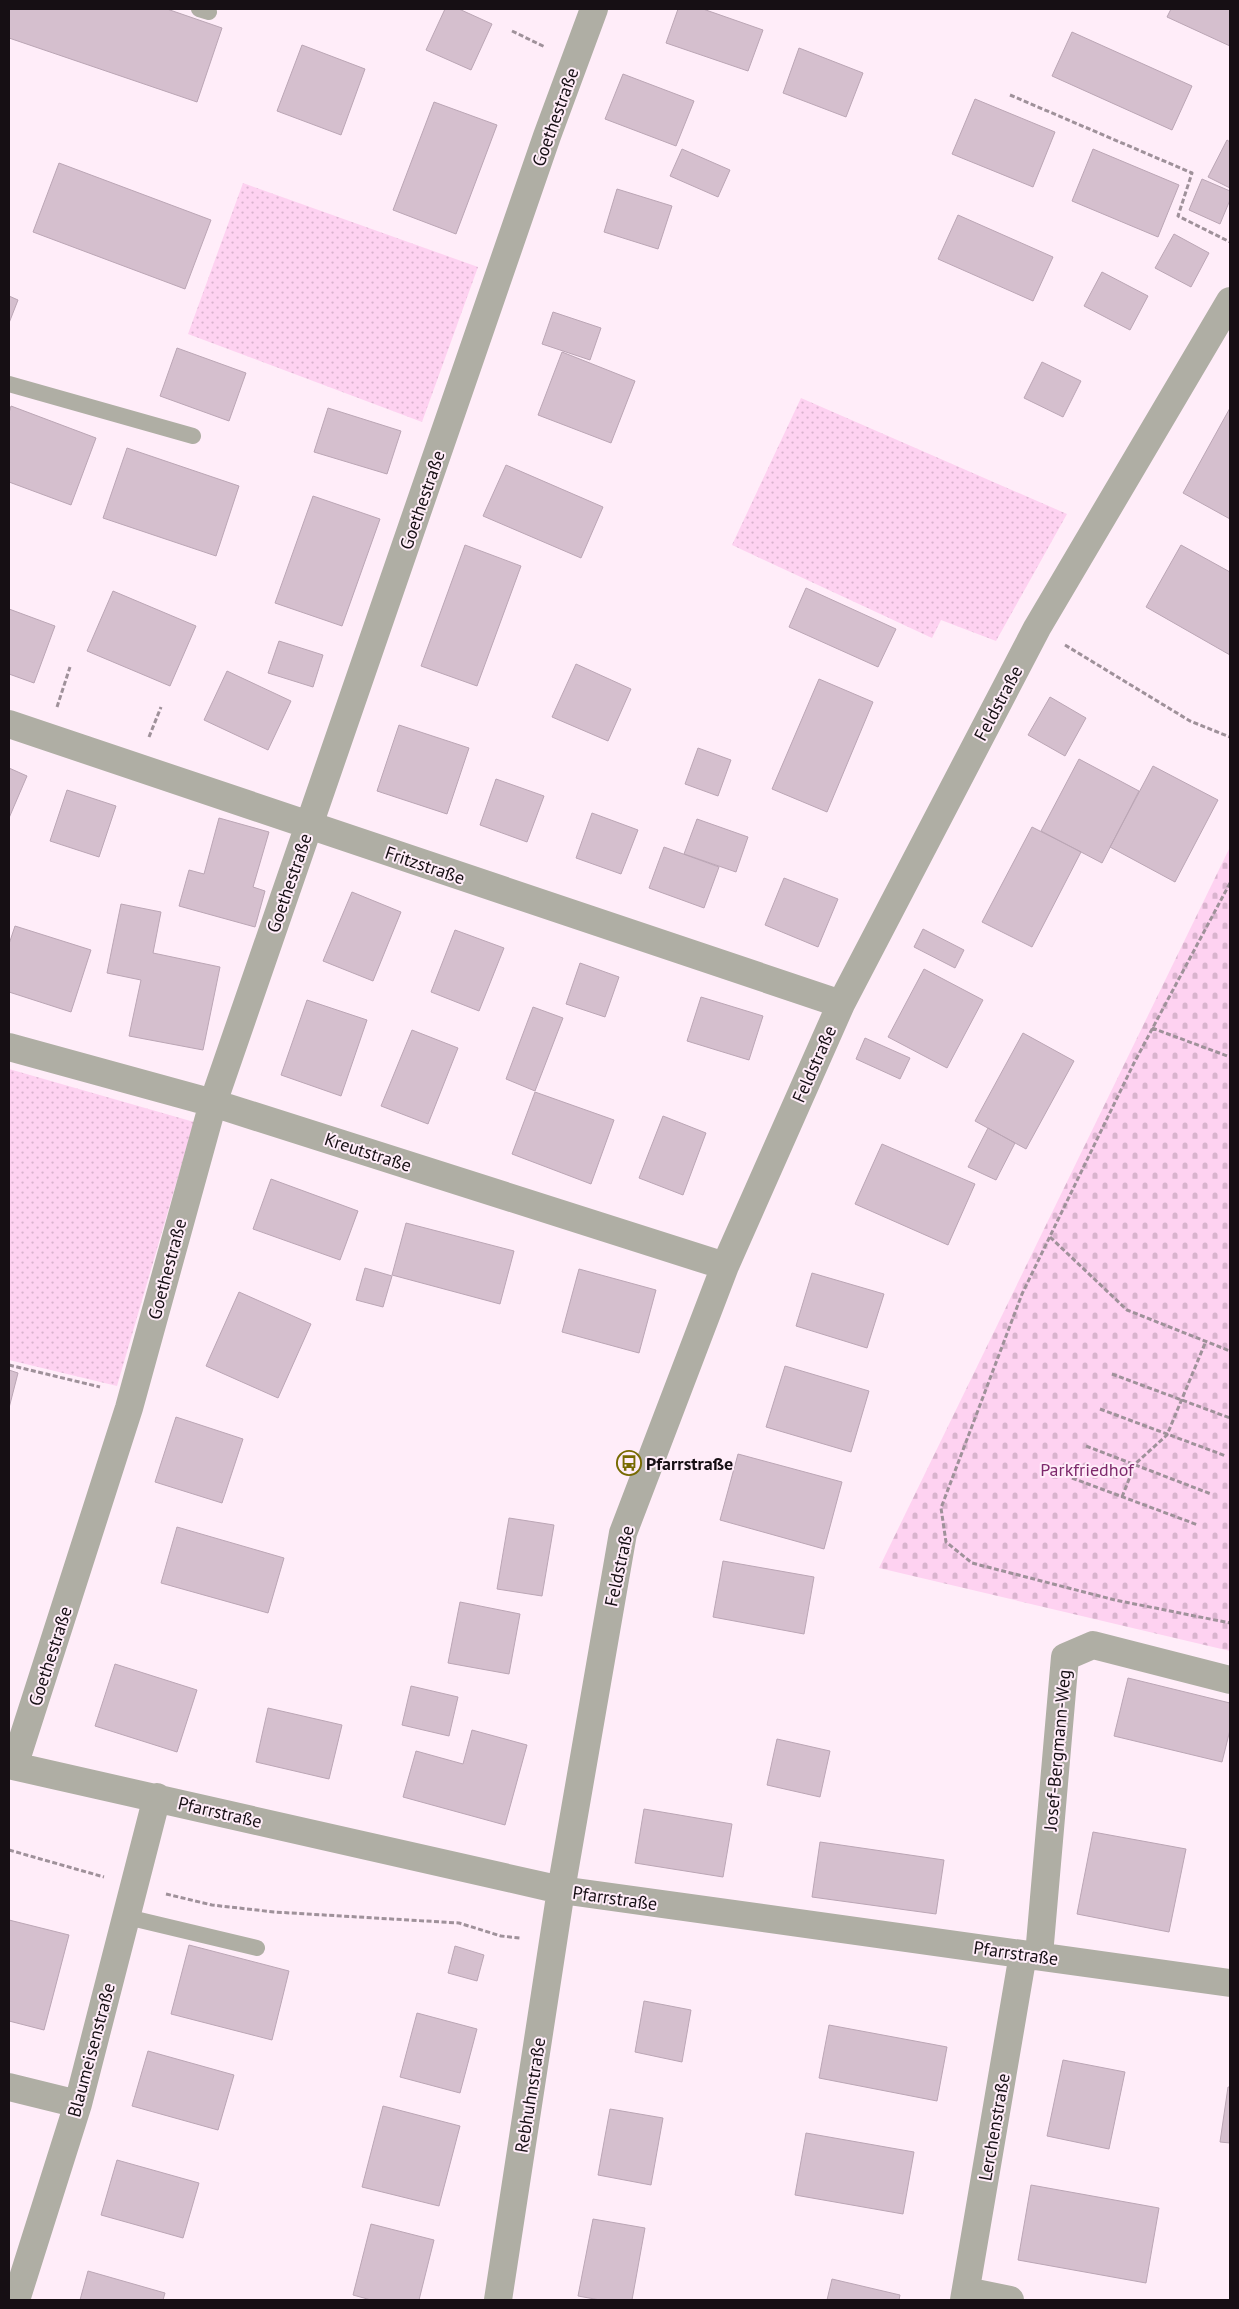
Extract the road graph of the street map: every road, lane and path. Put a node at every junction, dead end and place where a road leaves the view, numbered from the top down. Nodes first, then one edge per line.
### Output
1 (594, 9) edge
2 (1010, 95) dead end
3 (1230, 242) edge
4 (1230, 301) edge
5 (9, 384) edge
6 (194, 436) dead end
7 (1037, 628) junction
8 (70, 667) dead end
9 (9, 724) edge
10 (47, 737) junction
11 (1230, 737) edge
12 (309, 826) junction
13 (1230, 883) edge
14 (841, 1004) junction
15 (1152, 1028) junction
16 (9, 1047) edge
17 (1230, 1057) edge
18 (213, 1103) junction
19 (1050, 1237) junction
20 (725, 1266) junction
21 (1206, 1341) junction
22 (1230, 1350) edge
23 (9, 1364) edge
24 (1112, 1374) dead end
25 (132, 1396) junction
26 (1181, 1400) junction
27 (1100, 1409) dead end
28 (1230, 1418) edge
29 (1167, 1435) junction
30 (1086, 1446) dead end
31 (1226, 1456) dead end
32 (1135, 1464) junction
33 (1072, 1478) dead end
34 (1211, 1494) dead end
35 (1122, 1497) junction
36 (1198, 1525) dead end
37 (1230, 1623) edge
38 (1230, 1680) edge
39 (11, 1766) edge
40 (157, 1797) junction
41 (9, 1850) edge
42 (135, 1887) junction
43 (561, 1890) junction
44 (127, 1917) junction
45 (553, 1942) junction
46 (257, 1948) dead end
47 (1031, 1954) junction
48 (1230, 1983) edge
49 (9, 2087) edge
50 (78, 2104) junction
51 (965, 2296) edge
52 (16, 2300) edge
53 (498, 2300) edge
54 (1010, 2300) edge

1 - 12 street, Goethestraße
2 - 3 path
4 - 7 street, Feldstraße
5 - 6 lane
7 - 11 path
7 - 14 street, Feldstraße
8 - 10 path
9 - 10 street, Fritzstraße
10 - 12 street, Fritzstraße
12 - 14 street, Fritzstraße
12 - 18 street, Goethestraße
13 - 15 path
14 - 20 street, Feldstraße
15 - 17 path
15 - 19 path
16 - 18 street, Kreutstraße
18 - 20 street, Kreutstraße
18 - 25 street, Goethestraße
19 - 21 path
19 - 37 path
20 - 43 street, Feldstraße
21 - 22 path
21 - 26 path
23 - 25 path
24 - 26 path
25 - 39 street, Goethestraße
26 - 28 path
26 - 29 path
27 - 29 path
29 - 31 path
29 - 32 path
30 - 32 path
32 - 34 path
32 - 35 path
33 - 35 path
35 - 36 path
38 - 47 street, Josef-Bergmann-Weg
39 - 40 street, Pfarrstraße
40 - 42 street, Blaumeisenstraße
40 - 43 street, Pfarrstraße
41 - 42 path
42 - 44 street, Blaumeisenstraße
42 - 45 path
43 - 45 street, Rebhuhnstraße
43 - 47 street, Pfarrstraße
44 - 46 lane
44 - 50 street, Blaumeisenstraße
45 - 53 street, Rebhuhnstraße
47 - 48 street, Pfarrstraße
47 - 51 street, Lerchenstraße
49 - 50 street
50 - 52 street, Blaumeisenstraße
51 - 54 street

